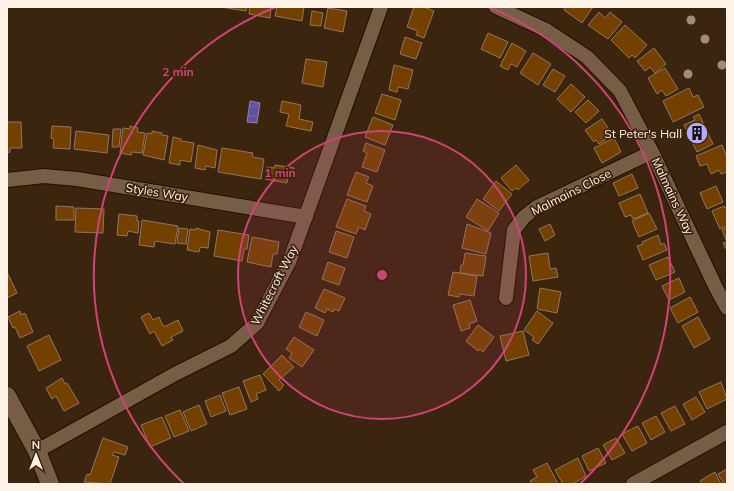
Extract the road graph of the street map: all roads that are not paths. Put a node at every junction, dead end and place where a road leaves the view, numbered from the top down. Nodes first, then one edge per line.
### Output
1 (381, 7) edge
2 (496, 7) edge
3 (652, 152) junction
4 (7, 180) edge
5 (306, 217) junction
6 (506, 298) dead end
7 (727, 308) edge
8 (7, 396) edge
9 (727, 432) edge
10 (37, 451) junction
11 (50, 484) edge
12 (633, 484) edge

1 - 5 street, Whitecroft Way
2 - 3 street, Malmains Way
3 - 6 street, Malmains Close
3 - 7 street, Malmains Way
4 - 5 street, Styles Way
5 - 10 street, Whitecroft Way
8 - 10 street
9 - 12 street
10 - 11 street

